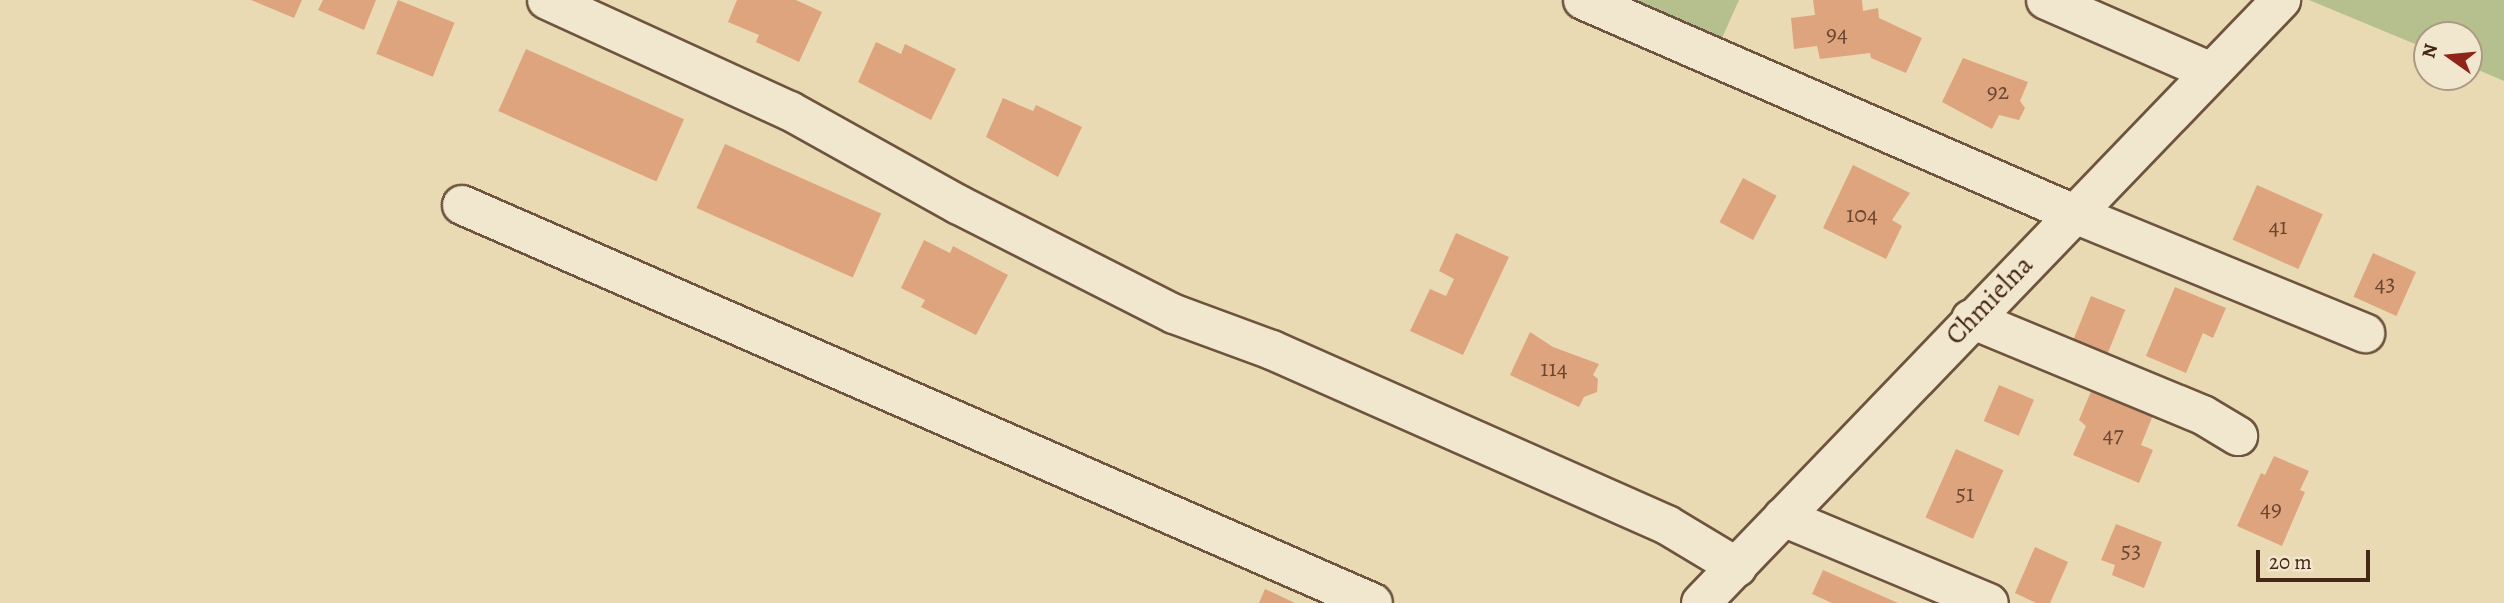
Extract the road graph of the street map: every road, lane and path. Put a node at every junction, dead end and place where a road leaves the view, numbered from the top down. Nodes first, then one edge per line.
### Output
1 (547, 0) edge
2 (1583, 0) edge
3 (2046, 0) edge
4 (2281, 0) edge
5 (2209, 71) junction
6 (462, 205) dead end
7 (2072, 213) junction
8 (1971, 319) junction
9 (2365, 334) dead end
10 (2238, 436) dead end
11 (1783, 517) junction
12 (1737, 567) junction
13 (1373, 603) edge
14 (1701, 603) edge
15 (1989, 603) edge

1 - 12 street
2 - 7 street
3 - 5 street
4 - 5 street, Chmielna
5 - 7 street, Chmielna
6 - 13 street
7 - 8 street, Chmielna
7 - 9 street
8 - 10 street
8 - 11 street, Chmielna
11 - 12 street, Chmielna
11 - 15 street
12 - 14 street, Chmielna

